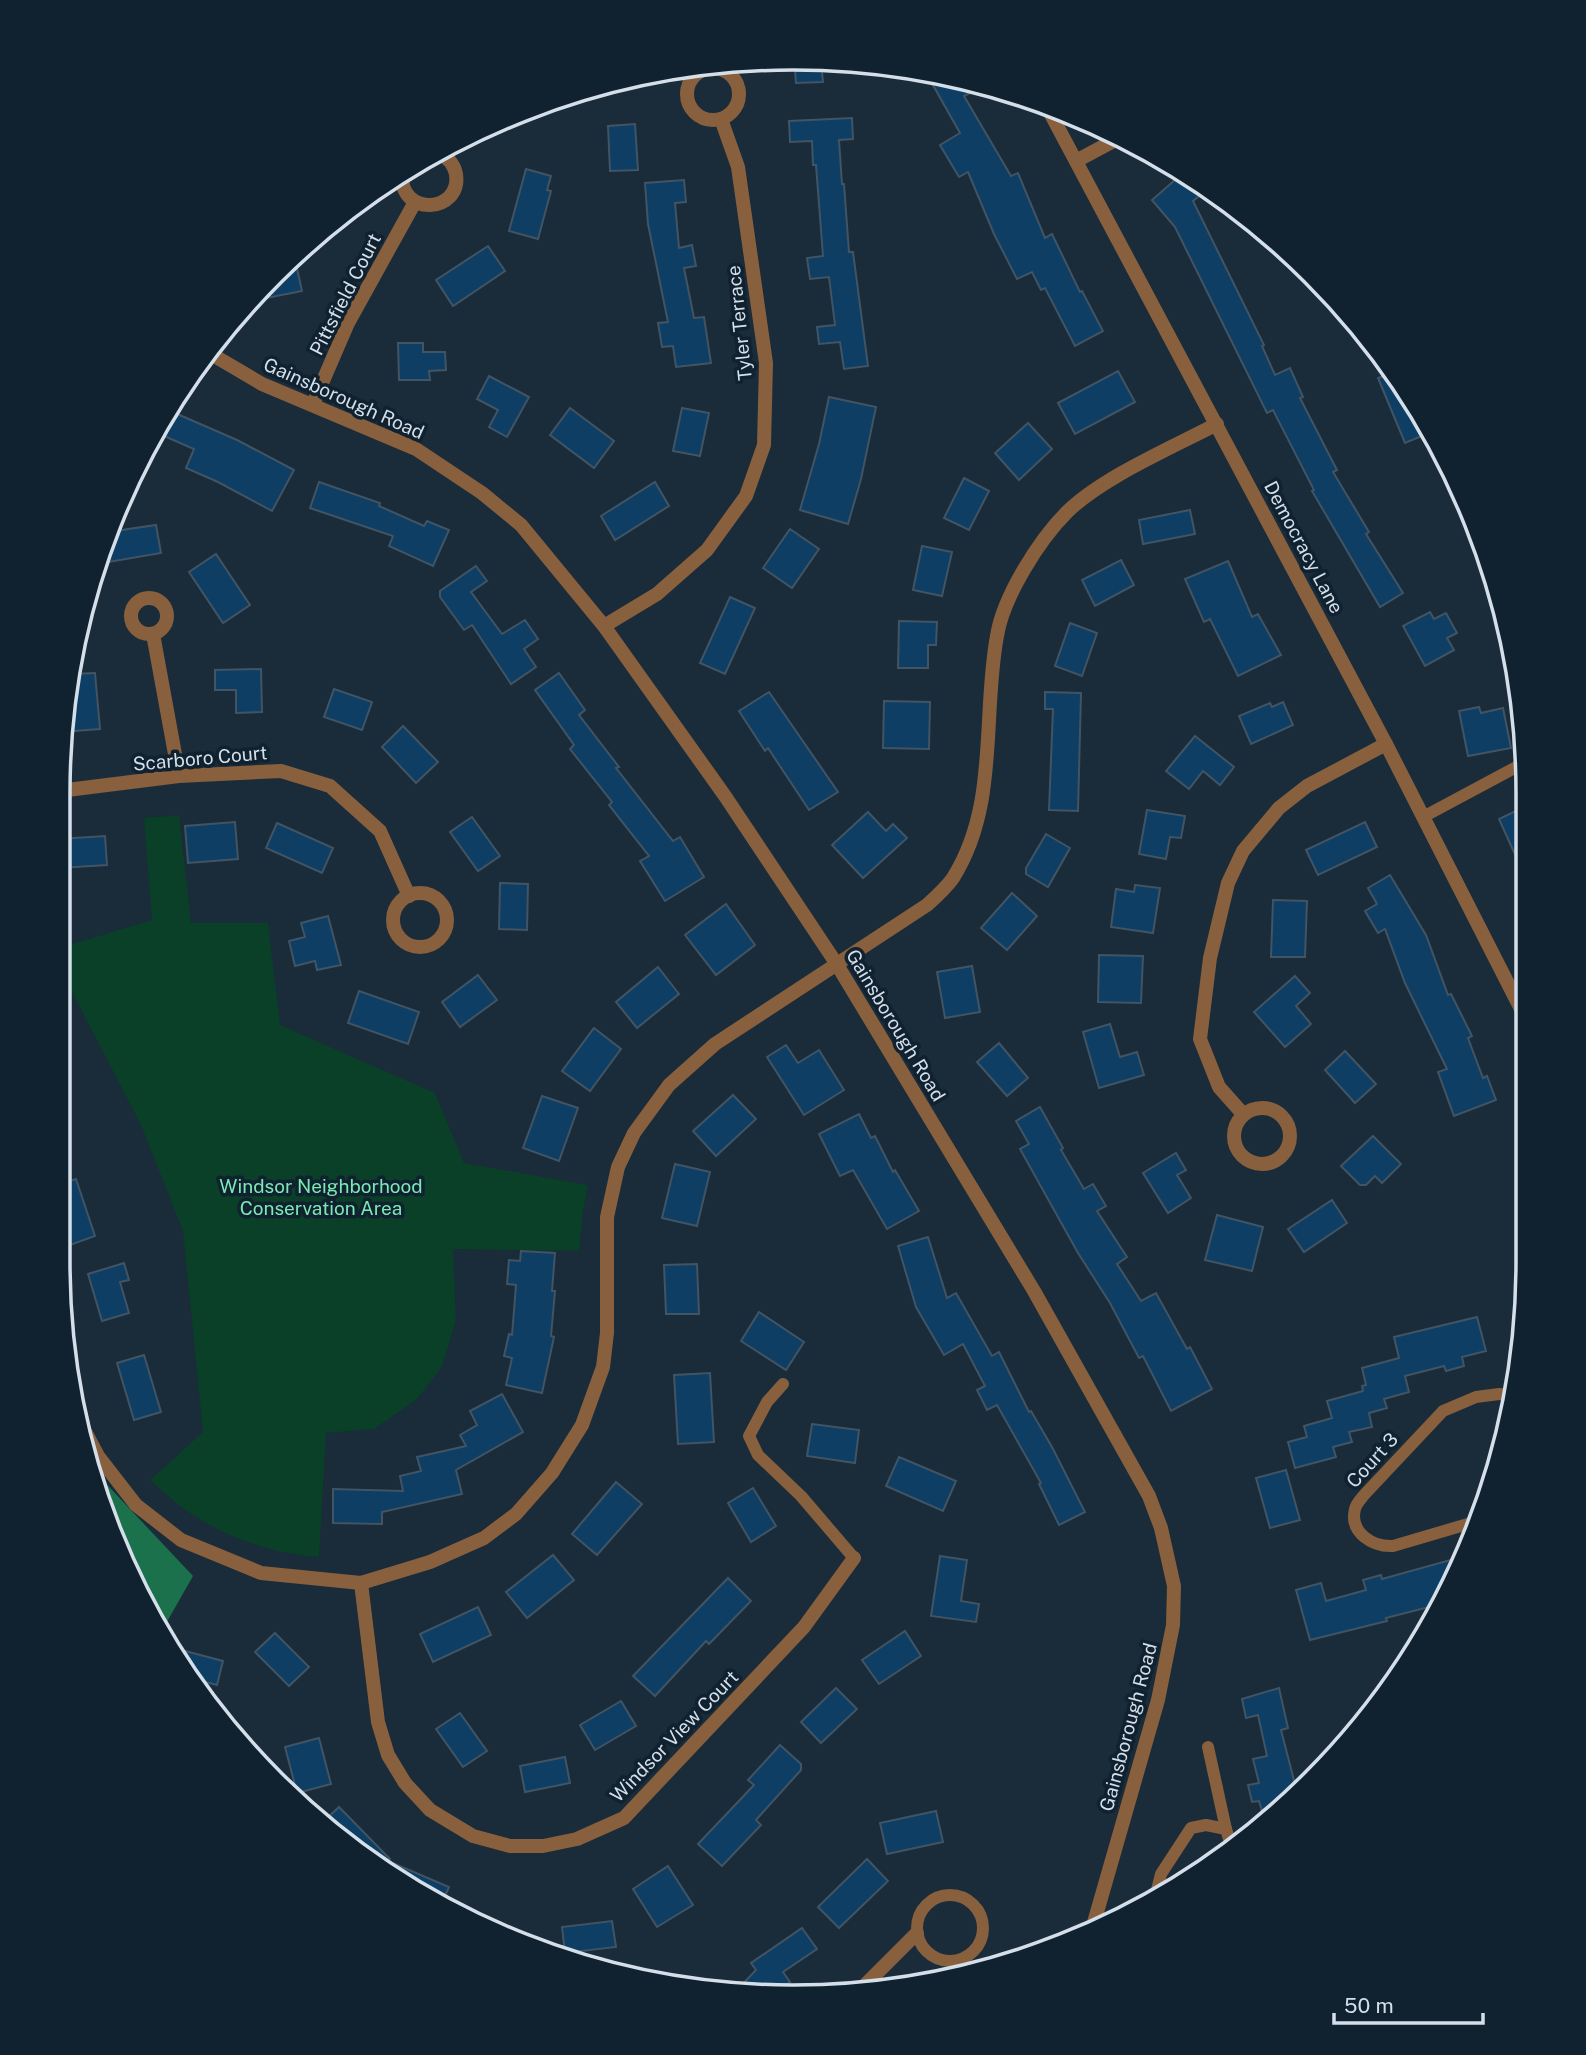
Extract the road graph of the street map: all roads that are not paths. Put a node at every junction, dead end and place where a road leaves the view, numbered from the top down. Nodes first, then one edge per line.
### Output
1 (722, 119) dead end
2 (1053, 119) edge
3 (1109, 143) edge
4 (448, 158) edge
5 (1076, 161) junction
6 (403, 184) edge
7 (415, 202) junction
8 (216, 357) edge
9 (313, 404) junction
10 (1217, 424) junction
11 (604, 626) junction
12 (153, 634) dead end
13 (1386, 744) junction
14 (1515, 768) edge
15 (179, 776) junction
16 (70, 790) edge
17 (1423, 817) junction
18 (409, 896) dead end
19 (836, 963) junction
20 (1516, 986) edge
21 (1243, 1114) junction
22 (783, 1384) dead end
23 (1503, 1395) edge
24 (96, 1454) edge
25 (1467, 1524) edge
26 (854, 1558) joint
27 (361, 1583) junction
28 (1208, 1747) dead end
29 (1226, 1829) junction
30 (1229, 1839) edge
31 (1158, 1885) edge
32 (1095, 1918) edge
33 (916, 1933) junction
34 (869, 1981) edge

1 - 11 street, Tyler Terrace
2 - 5 street, Democracy Lane
3 - 5 street
4 - 7 street
5 - 10 street, Democracy Lane
6 - 7 street
7 - 9 street, Pittsfield Court
8 - 9 street, Gainsborough Road
9 - 11 street, Gainsborough Road
10 - 13 street, Democracy Lane
10 - 19 street
11 - 19 street, Gainsborough Road
12 - 15 street
13 - 17 street, Democracy Lane
13 - 21 street
14 - 17 lane
15 - 16 street, Scarboro Court
15 - 18 street, Scarboro Court
17 - 20 street, Democracy Lane
19 - 27 street
19 - 32 street, Gainsborough Road
21 - 21 street
22 - 26 lane
23 - 25 lane, Court 3
24 - 27 street
26 - 27 street, Windsor View Court
28 - 29 lane
29 - 30 lane
29 - 31 lane
33 - 33 lane
33 - 34 street

